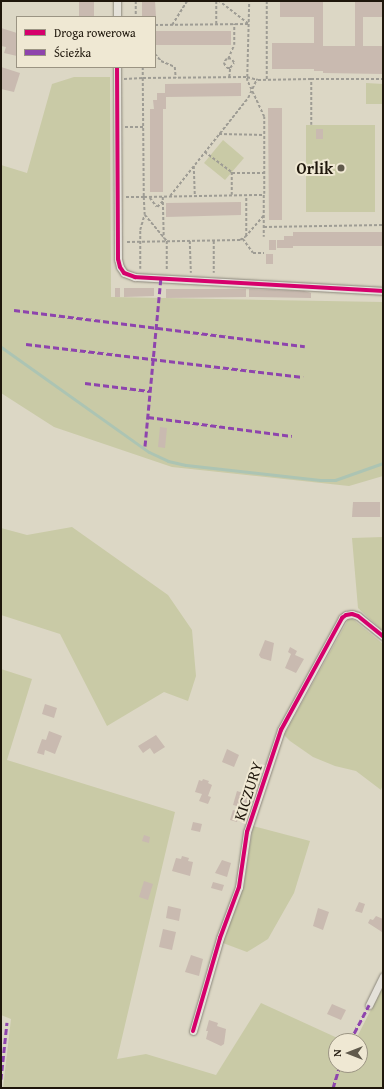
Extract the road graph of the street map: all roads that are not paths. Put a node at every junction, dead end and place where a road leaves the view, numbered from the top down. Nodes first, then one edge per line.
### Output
1 (117, 1) edge
2 (117, 16) edge
3 (117, 68) edge
4 (383, 291) edge
5 (383, 636) edge
6 (383, 976) edge
7 (369, 1005) dead end
8 (193, 1031) dead end

1 - 2 street
3 - 4 street
5 - 8 street, KICZURY
6 - 7 street

